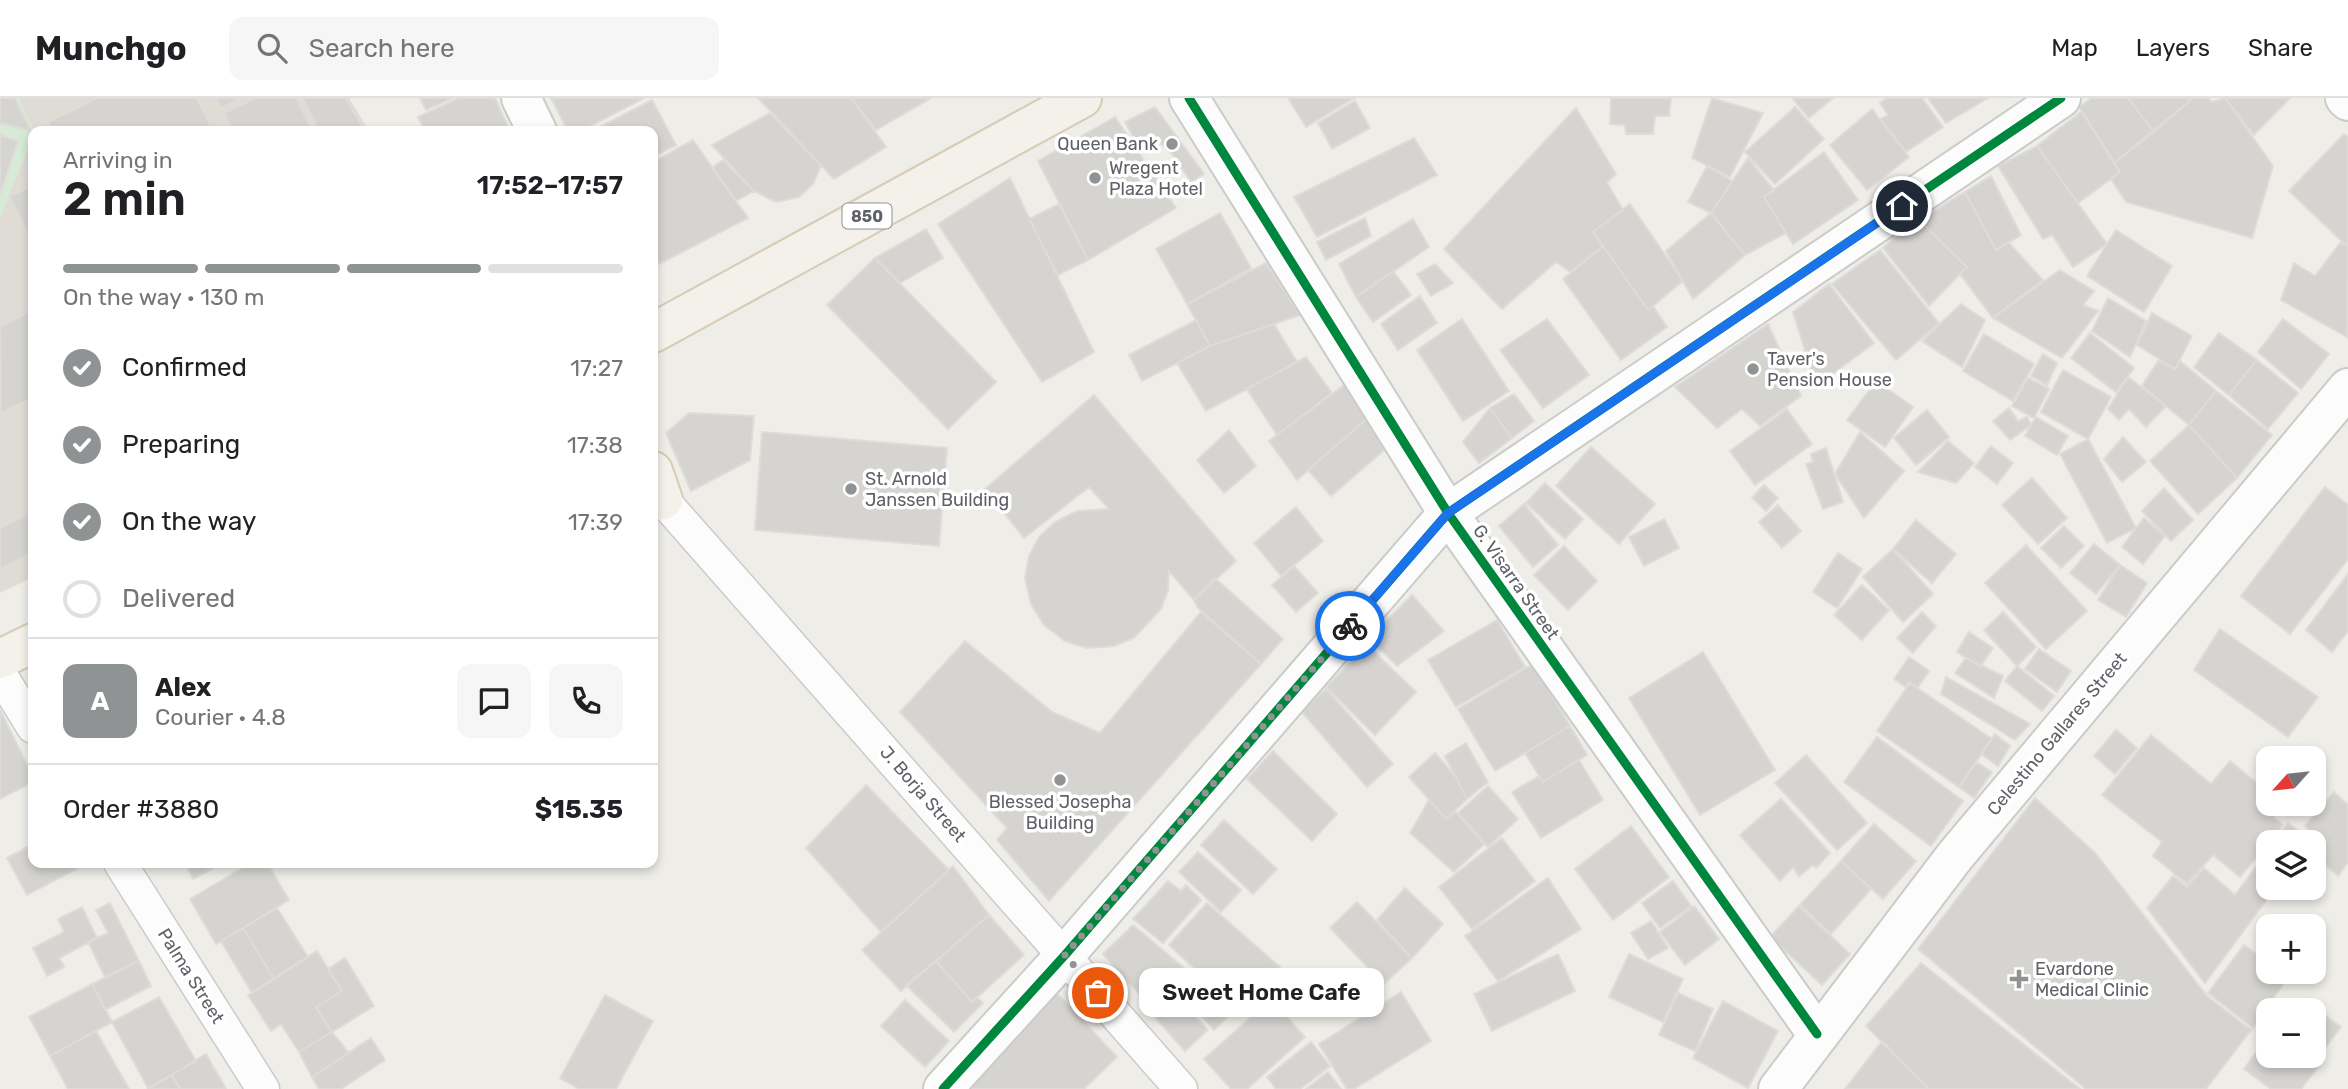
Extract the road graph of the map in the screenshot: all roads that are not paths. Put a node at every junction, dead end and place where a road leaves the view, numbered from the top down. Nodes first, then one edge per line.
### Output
1 (521, 98) edge
2 (1082, 98) edge
3 (1189, 98) edge
4 (2061, 98) edge
5 (535, 126) edge
6 (658, 331) edge
7 (2348, 388) edge
8 (658, 489) edge
9 (1448, 513) junction
10 (28, 645) edge
11 (0, 659) edge
12 (0, 674) edge
13 (28, 719) edge
14 (123, 868) edge
15 (1065, 955) junction
16 (1817, 1034) junction
17 (263, 1089) edge
18 (943, 1089) edge
19 (1181, 1089) edge
20 (1778, 1089) edge

1 - 5 street
2 - 6 main road, 850
3 - 9 street, G. Visarra Street
4 - 9 street
7 - 16 street, Celestino Gallares Street
8 - 15 street, J. Borja Street
9 - 15 street
9 - 16 street, G. Visarra Street
10 - 11 main road
12 - 13 street
14 - 17 street, Palma Street
15 - 18 street
15 - 19 street, J. Borja Street
16 - 20 street, Celestino Gallares Street

